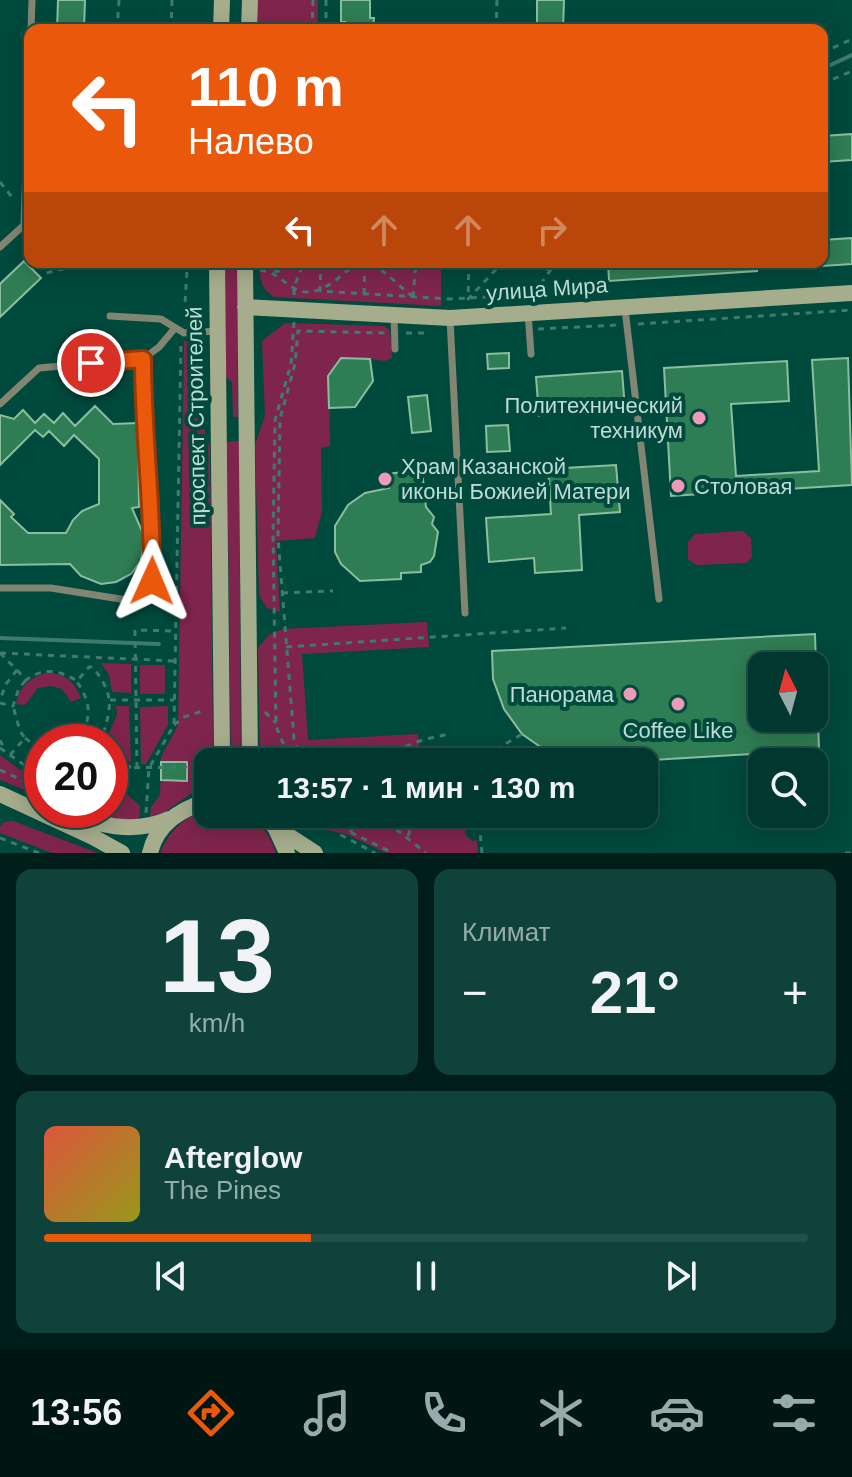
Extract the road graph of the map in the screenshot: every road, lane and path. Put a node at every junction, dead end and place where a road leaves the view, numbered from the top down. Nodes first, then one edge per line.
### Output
1 (32, 0) edge
2 (119, 0) edge
3 (171, 0) edge
4 (222, 0) edge
5 (250, 0) edge
6 (313, 0) edge
7 (326, 0) edge
8 (497, 1) edge
9 (31, 24) edge
10 (117, 24) edge
11 (170, 24) edge
12 (221, 24) edge
13 (249, 24) edge
14 (312, 24) edge
15 (326, 24) edge
16 (496, 24) edge
17 (852, 39) edge
18 (828, 50) edge
19 (852, 71) edge
20 (828, 81) edge
21 (24, 225) edge
22 (0, 247) edge
23 (45, 268) edge
24 (67, 268) edge
25 (186, 268) edge
26 (217, 268) edge
27 (252, 268) edge
28 (259, 268) edge
29 (287, 268) edge
30 (302, 268) edge
31 (321, 268) edge
32 (350, 268) edge
33 (365, 268) edge
34 (379, 268) edge
35 (415, 268) edge
36 (469, 268) edge
37 (497, 268) edge
38 (545, 268) edge
39 (552, 268) edge
40 (550, 271) junction
41 (274, 272) junction
42 (294, 287) junction
43 (320, 291) junction
44 (577, 292) dead end
45 (852, 293) edge
46 (364, 294) junction
47 (534, 294) junction
48 (413, 297) junction
49 (468, 299) junction
50 (245, 307) junction
51 (625, 307) junction
52 (294, 310) junction
53 (528, 313) junction
54 (394, 315) junction
55 (110, 316) dead end
56 (450, 318) junction
57 (175, 328) junction
58 (216, 331) junction
59 (298, 331) dead end
60 (184, 333) junction
61 (395, 349) dead end
62 (531, 354) dead end
63 (143, 359) junction
64 (0, 404) edge
65 (248, 429) junction
66 (218, 430) junction
67 (0, 588) edge
68 (333, 591) dead end
69 (282, 593) junction
70 (659, 599) dead end
71 (465, 613) dead end
72 (566, 628) dead end
73 (175, 631) junction
74 (286, 647) junction
75 (0, 653) edge
76 (97, 658) junction
77 (135, 659) junction
78 (175, 661) junction
79 (89, 667) junction
80 (17, 670) junction
81 (26, 680) junction
82 (77, 681) junction
83 (110, 700) junction
84 (174, 700) junction
85 (136, 701) junction
86 (0, 702) edge
87 (13, 706) junction
88 (87, 724) edge
89 (108, 724) edge
90 (450, 734) dead end
91 (522, 734) dead end
92 (24, 737) edge
93 (24, 739) edge
94 (0, 740) edge
95 (536, 745) dead end
96 (0, 748) edge
97 (222, 748) edge
98 (250, 748) edge
99 (288, 748) edge
100 (296, 748) edge
101 (405, 748) edge
102 (498, 748) edge
103 (534, 748) edge
104 (8, 754) junction
105 (24, 765) edge
106 (128, 765) edge
107 (187, 767) dead end
108 (128, 768) edge
109 (131, 768) junction
110 (137, 768) junction
111 (149, 768) junction
112 (0, 770) edge
113 (24, 781) edge
114 (1, 797) edge
115 (194, 800) edge
116 (24, 803) edge
117 (194, 805) edge
118 (185, 808) junction
119 (146, 817) dead end
120 (169, 819) junction
121 (128, 828) edge
122 (276, 828) edge
123 (277, 828) edge
124 (337, 828) edge
125 (347, 828) edge
126 (354, 828) edge
127 (396, 828) edge
128 (411, 828) edge
129 (480, 828) edge
130 (350, 832) junction
131 (408, 836) junction
132 (0, 838) edge
133 (39, 853) edge
134 (122, 853) edge
135 (150, 853) edge
136 (287, 853) edge
137 (315, 853) edge
138 (375, 853) edge
139 (393, 853) edge
140 (426, 853) edge
141 (482, 853) edge
142 (845, 853) edge
143 (852, 853) edge

1 - 9 lane
2 - 10 path
3 - 11 path
4 - 12 street
5 - 13 street
6 - 14 path
7 - 15 path
8 - 16 path
17 - 18 path
19 - 20 path
21 - 22 lane
23 - 24 path
25 - 60 path
26 - 58 street, проспект Строителей
27 - 50 street
28 - 41 path
29 - 41 path
30 - 42 path
31 - 43 path
32 - 43 path
33 - 46 path
34 - 48 path
35 - 48 path
36 - 49 path
37 - 49 path
38 - 40 path
39 - 40 path
40 - 47 path
41 - 42 path
42 - 43 path
42 - 52 path
43 - 46 path
44 - 47 path
45 - 51 street, улица Мира
46 - 48 path
47 - 49 path
48 - 49 path
50 - 52 street, улица Мира
50 - 65 street
51 - 53 street, улица Мира
51 - 70 lane
52 - 54 street, улица Мира
52 - 99 path
53 - 56 street, улица Мира
53 - 62 lane
54 - 56 street, улица Мира
54 - 61 lane
55 - 57 lane
56 - 71 lane
57 - 60 lane
57 - 63 lane
58 - 60 lane
58 - 66 street, проспект Строителей
59 - 69 path
60 - 73 path
63 - 64 lane
63 - 67 lane
65 - 66 street
65 - 98 street
66 - 97 street, проспект Строителей
68 - 69 path
69 - 74 path
72 - 74 path
73 - 77 path
73 - 78 path
74 - 100 path
75 - 76 path
75 - 80 path
76 - 77 path
76 - 79 path
77 - 78 path
77 - 85 path
78 - 84 path
79 - 82 path
79 - 83 path
80 - 81 path
80 - 86 path
81 - 82 path
81 - 87 path
82 - 88 path
83 - 85 path
83 - 89 path
84 - 85 path
84 - 111 path
85 - 110 path
86 - 87 path
87 - 92 path
90 - 101 path
91 - 102 path
93 - 104 path
94 - 104 path
95 - 103 path
96 - 104 path
104 - 105 path
106 - 109 path
107 - 111 path
108 - 109 path
109 - 110 path
110 - 111 path
111 - 119 path
112 - 113 path
114 - 116 street
114 - 134 street
115 - 118 street
117 - 118 street
118 - 120 street
120 - 121 street
120 - 135 street
122 - 136 street
123 - 137 street
124 - 138 path
125 - 130 path
126 - 130 path
127 - 131 path
128 - 131 path
129 - 141 path
130 - 139 path
131 - 140 path
132 - 133 path
142 - 143 path

